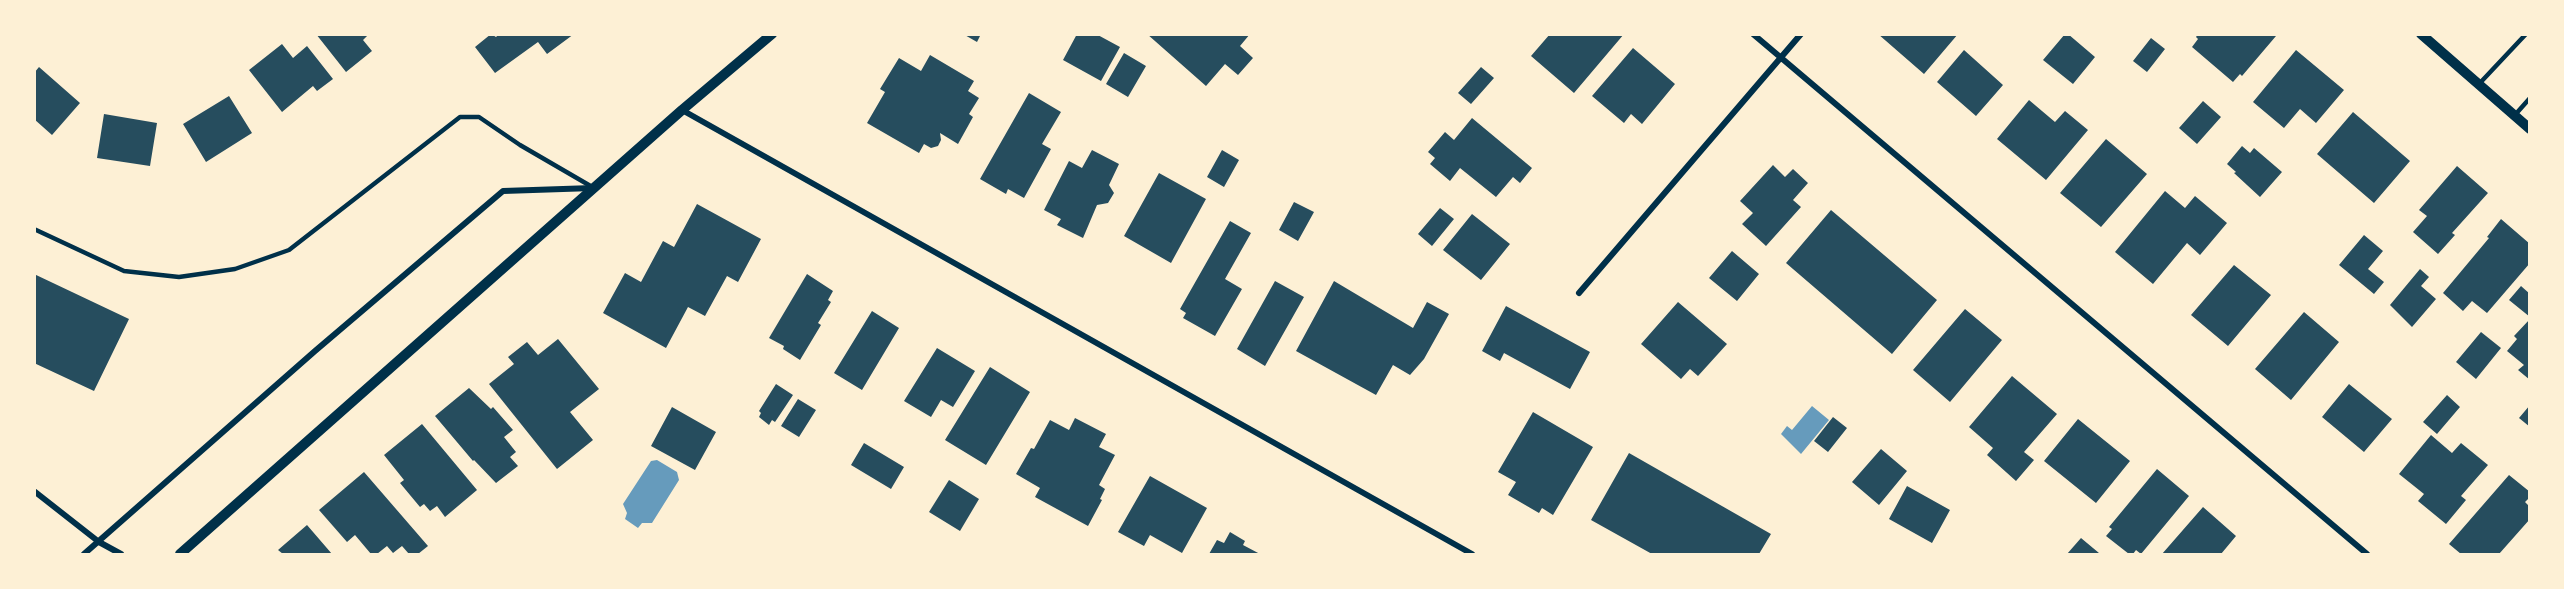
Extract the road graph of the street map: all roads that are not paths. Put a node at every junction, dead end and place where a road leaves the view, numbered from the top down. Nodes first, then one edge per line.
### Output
1 (772, 34) edge
2 (1753, 34) edge
3 (1801, 34) edge
4 (2421, 34) edge
5 (2526, 34) edge
6 (1781, 58) junction
7 (2479, 84) junction
8 (2529, 98) edge
9 (682, 110) junction
10 (2514, 116) junction
11 (2529, 129) edge
12 (594, 188) junction
13 (34, 229) edge
14 (1579, 293) dead end
15 (34, 491) edge
16 (99, 542) junction
17 (181, 554) edge
18 (84, 555) edge
19 (121, 555) edge
20 (1472, 555) edge
21 (2367, 555) edge

1 - 9 street
2 - 6 street
3 - 6 street
4 - 7 street
5 - 7 lane
6 - 14 street
6 - 21 street
7 - 10 street
8 - 10 lane
9 - 12 street
9 - 20 street
10 - 11 street
12 - 13 lane
12 - 16 street
12 - 17 street
15 - 16 street
16 - 18 street
16 - 19 street

